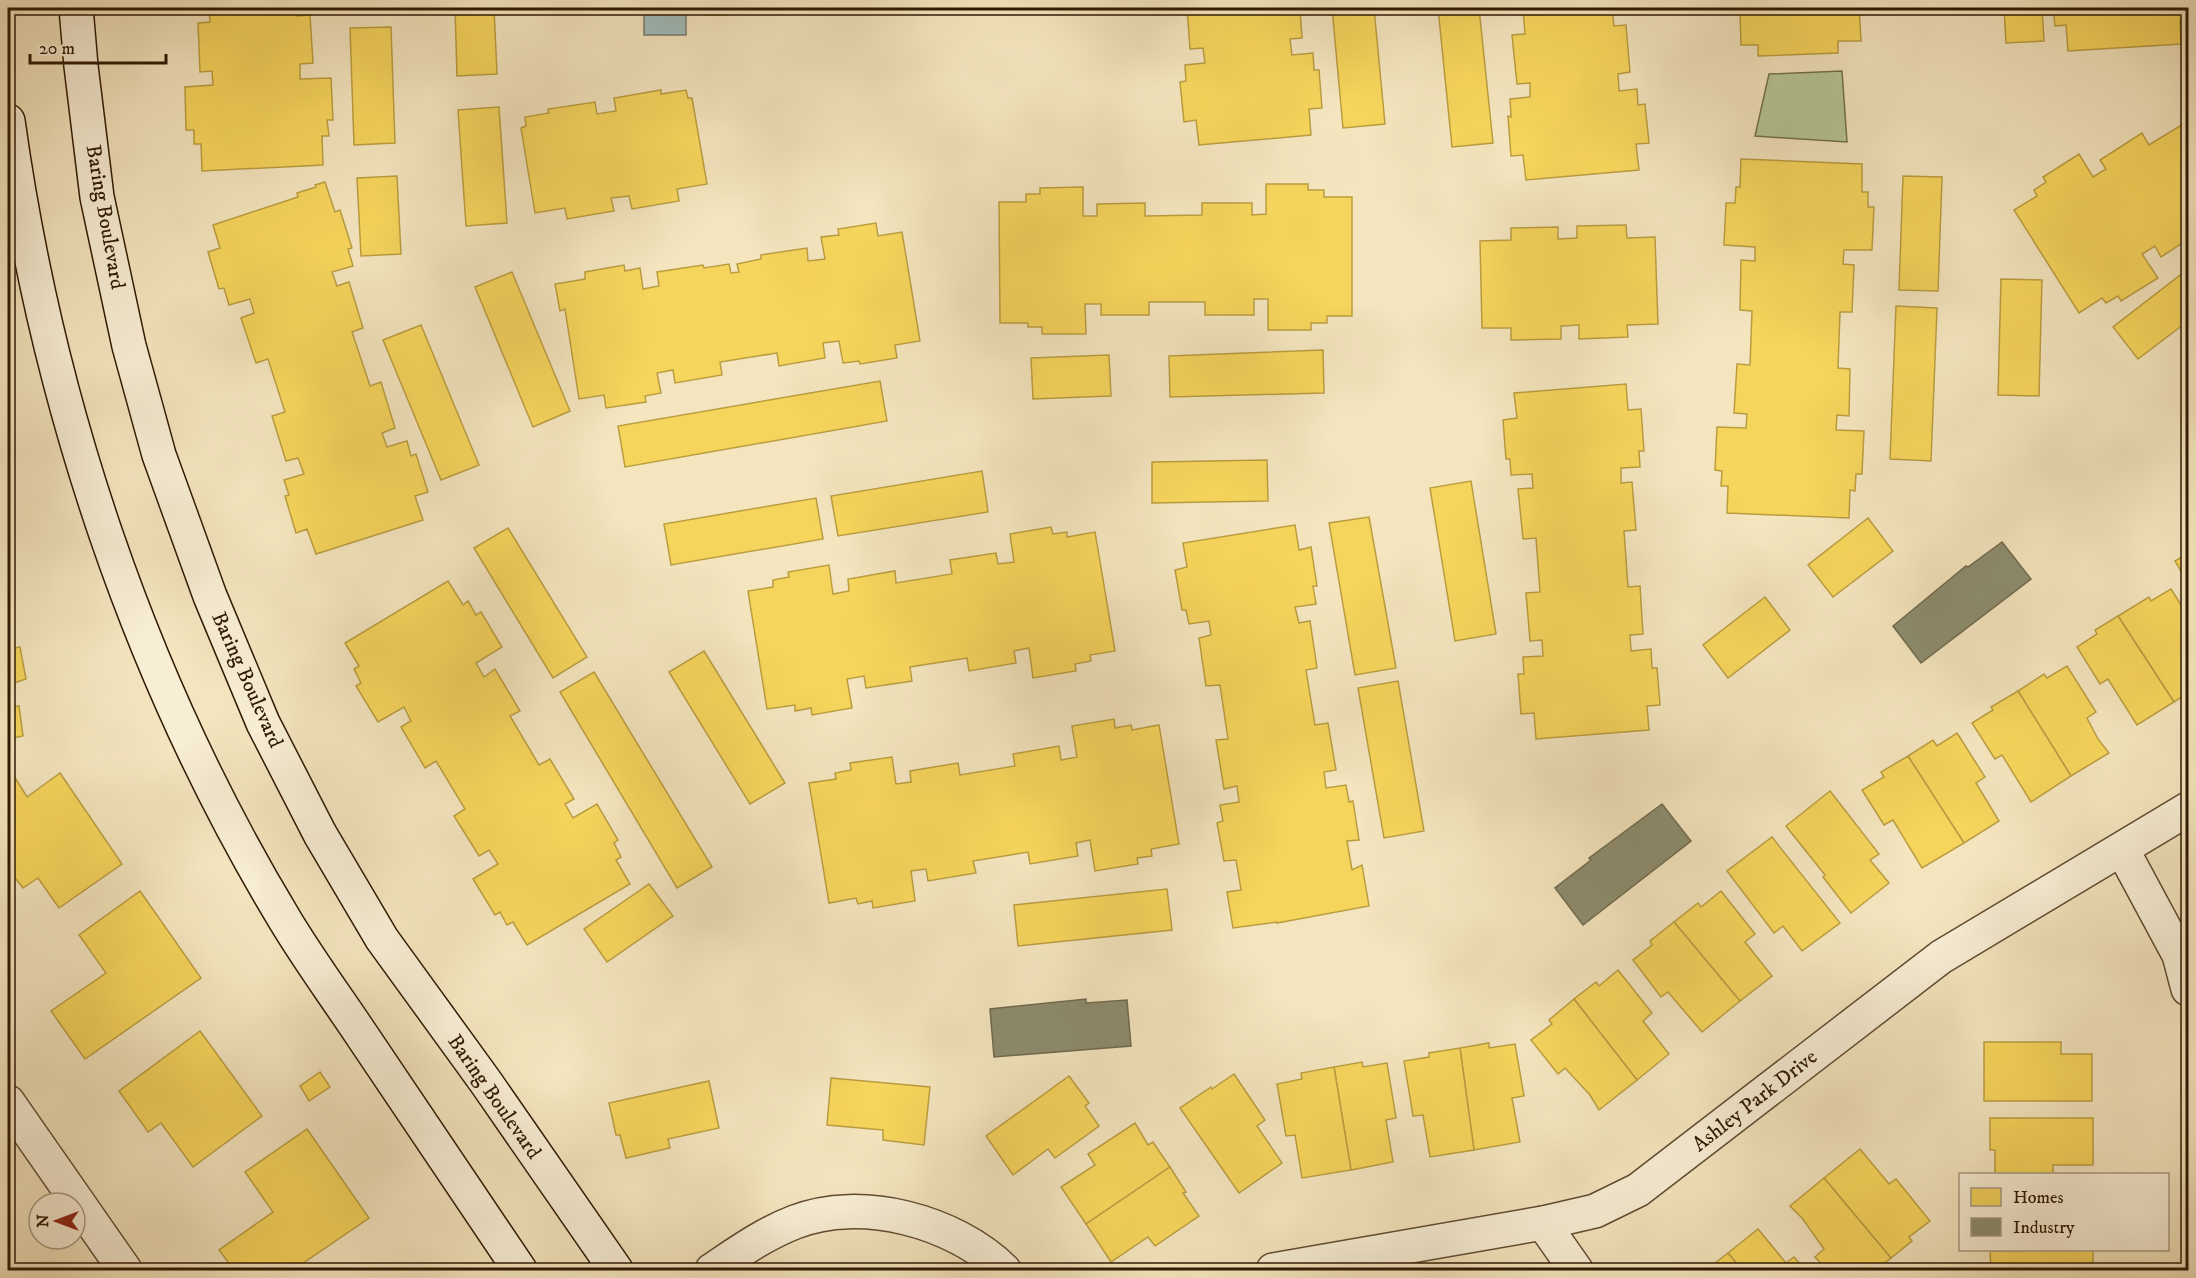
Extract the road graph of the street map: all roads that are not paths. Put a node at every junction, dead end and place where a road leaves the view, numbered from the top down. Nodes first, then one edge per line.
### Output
1 (76, 8) edge
2 (8, 121) edge
3 (2188, 809) edge
4 (2122, 849) junction
5 (2188, 989) edge
6 (8, 1102) edge
7 (1543, 1223) junction
8 (125, 1270) edge
9 (520, 1270) edge
10 (615, 1270) edge
11 (712, 1270) edge
12 (1004, 1270) edge
13 (1273, 1270) edge
14 (1576, 1270) edge

1 - 10 main road, Baring Boulevard
2 - 9 main road
3 - 4 main road, Ashley Park Drive
4 - 5 main road
4 - 7 main road, Ashley Park Drive
6 - 8 main road
7 - 13 main road, Ashley Park Drive
7 - 14 main road
11 - 12 main road

